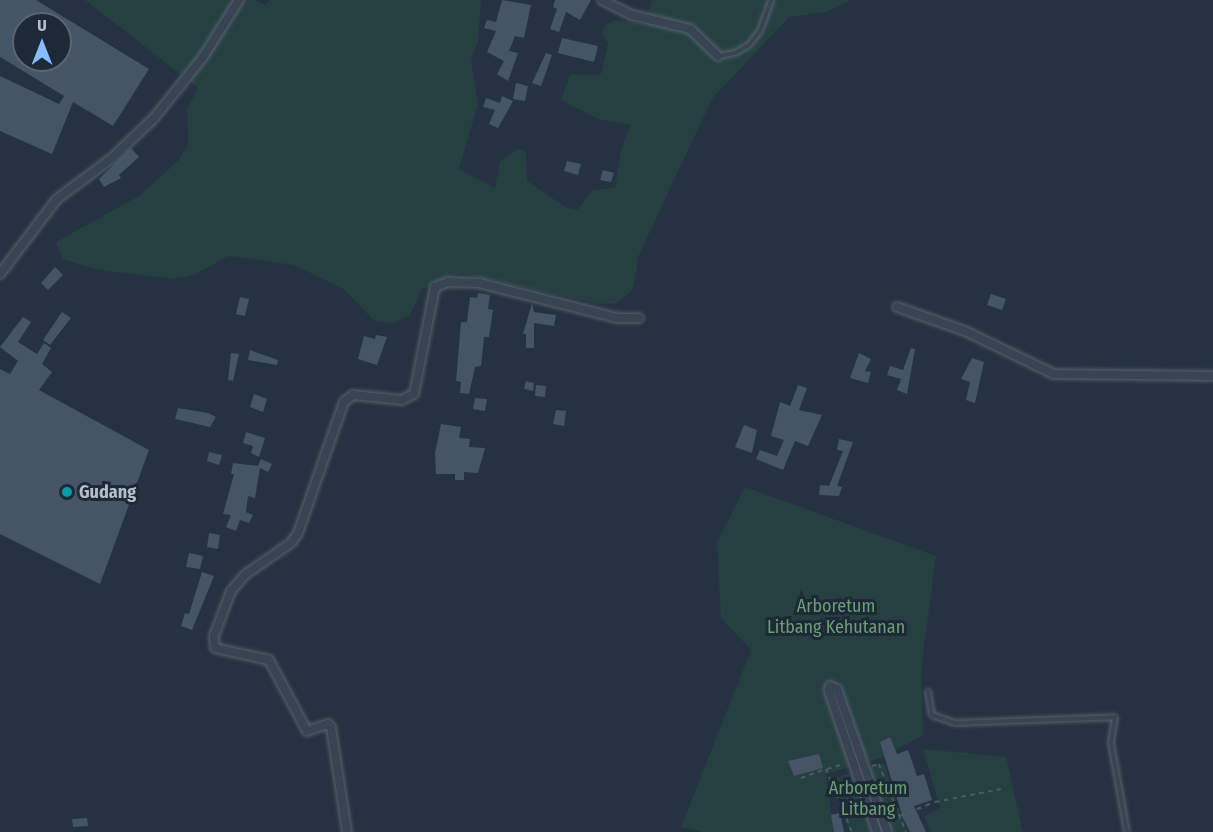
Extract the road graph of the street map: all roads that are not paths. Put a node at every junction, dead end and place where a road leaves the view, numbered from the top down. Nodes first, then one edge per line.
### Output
1 (239, 0) edge
2 (602, 0) edge
3 (771, 0) edge
4 (718, 56) joint
5 (0, 274) edge
6 (897, 307) dead end
7 (639, 318) dead end
8 (1213, 376) edge
9 (928, 691) dead end
10 (854, 764) junction
11 (864, 765) junction
12 (347, 832) edge
13 (877, 832) edge
14 (886, 832) edge
15 (1127, 832) edge

1 - 5 street
2 - 4 street
3 - 4 lane
6 - 8 street
7 - 12 street
9 - 15 lane
10 - 11 street
10 - 11 street
10 - 13 street
11 - 14 street

